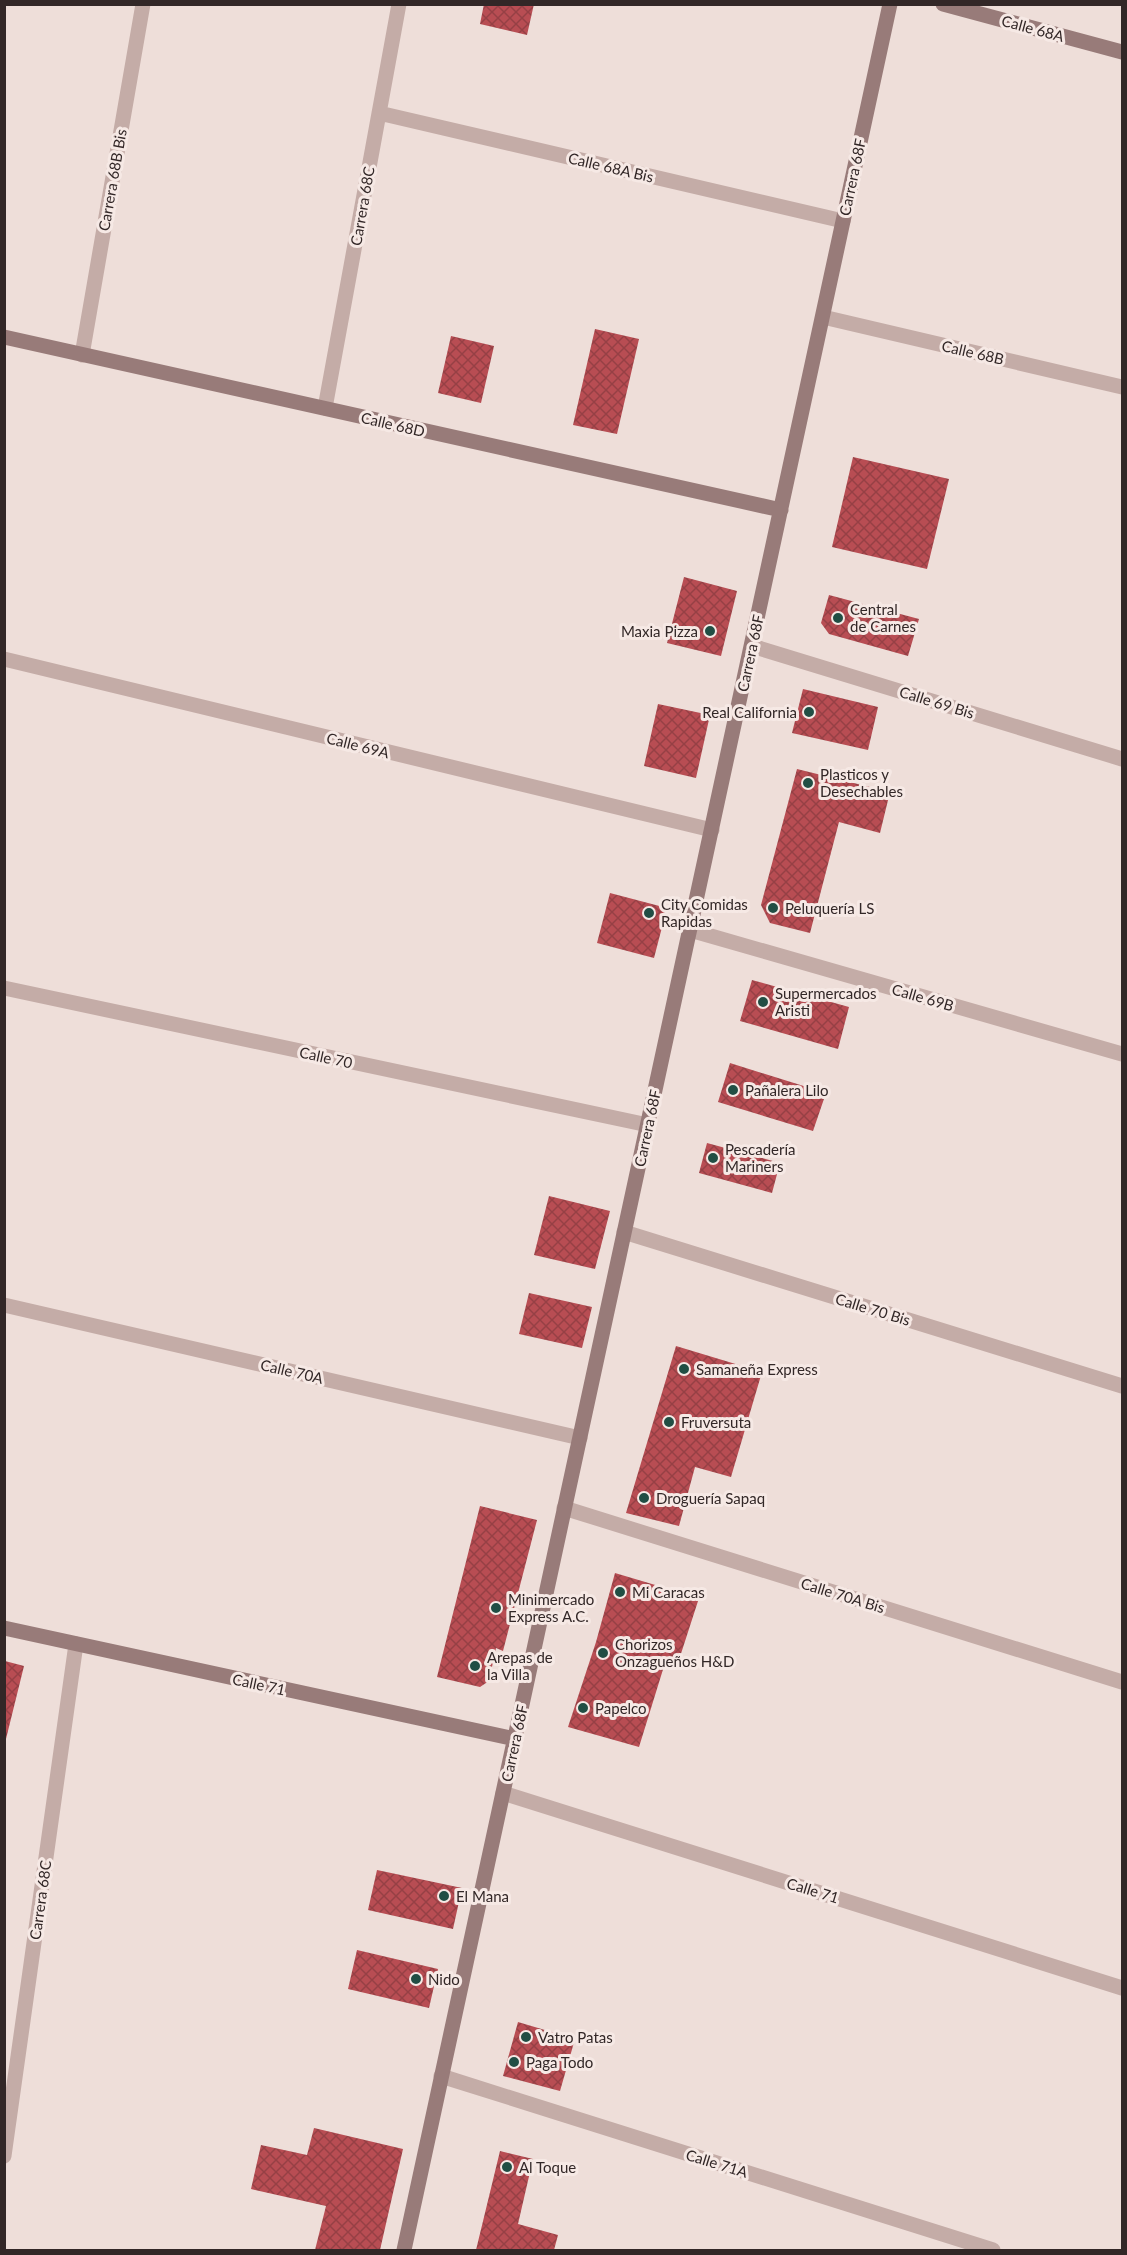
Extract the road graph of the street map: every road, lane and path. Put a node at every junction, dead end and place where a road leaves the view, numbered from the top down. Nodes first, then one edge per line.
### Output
1 (143, 4) edge
2 (399, 4) edge
3 (890, 4) edge
4 (944, 4) edge
5 (1122, 52) edge
6 (379, 113) junction
7 (843, 221) junction
8 (823, 317) junction
9 (4, 337) edge
10 (82, 355) junction
11 (1122, 387) edge
12 (325, 408) junction
13 (781, 510) junction
14 (752, 646) junction
15 (4, 659) edge
16 (1122, 759) edge
17 (712, 830) junction
18 (690, 930) junction
19 (4, 988) edge
20 (1122, 1054) edge
21 (648, 1125) junction
22 (624, 1232) junction
23 (4, 1305) edge
24 (1122, 1386) edge
25 (580, 1438) junction
26 (564, 1508) junction
27 (4, 1628) edge
28 (76, 1644) junction
29 (1122, 1683) edge
30 (514, 1739) junction
31 (503, 1793) junction
32 (1122, 1988) edge
33 (441, 2076) junction
34 (4, 2156) edge
35 (404, 2250) edge
36 (993, 2250) edge

1 - 10 street, Carrera 68B Bis
2 - 6 street, Carrera 68C
3 - 7 street, Carrera 68F
4 - 5 street, Calle 68A
6 - 7 street, Calle 68A Bis
6 - 12 street, Carrera 68C
7 - 8 street, Carrera 68F
8 - 11 street, Calle 68B
8 - 13 street, Carrera 68F
9 - 10 street, Calle 68D
10 - 12 street, Calle 68D
12 - 13 street, Calle 68D
13 - 14 street, Carrera 68F
14 - 16 street, Calle 69 Bis
14 - 17 street, Carrera 68F
15 - 17 street, Calle 69A
17 - 18 street, Carrera 68F
18 - 20 street, Calle 69B
18 - 21 street, Carrera 68F
19 - 21 street, Calle 70
21 - 22 street, Carrera 68F
22 - 24 street, Calle 70 Bis
22 - 25 street, Carrera 68F
23 - 25 street, Calle 70A
25 - 26 street, Carrera 68F
26 - 29 street, Calle 70A Bis
26 - 30 street, Carrera 68F
27 - 28 street, Calle 71
28 - 30 street, Calle 71
28 - 34 street, Carrera 68C
30 - 31 street, Carrera 68F
31 - 32 street, Calle 71
31 - 33 street, Carrera 68F
33 - 35 street, Carrera 68F
33 - 36 street, Calle 71A

